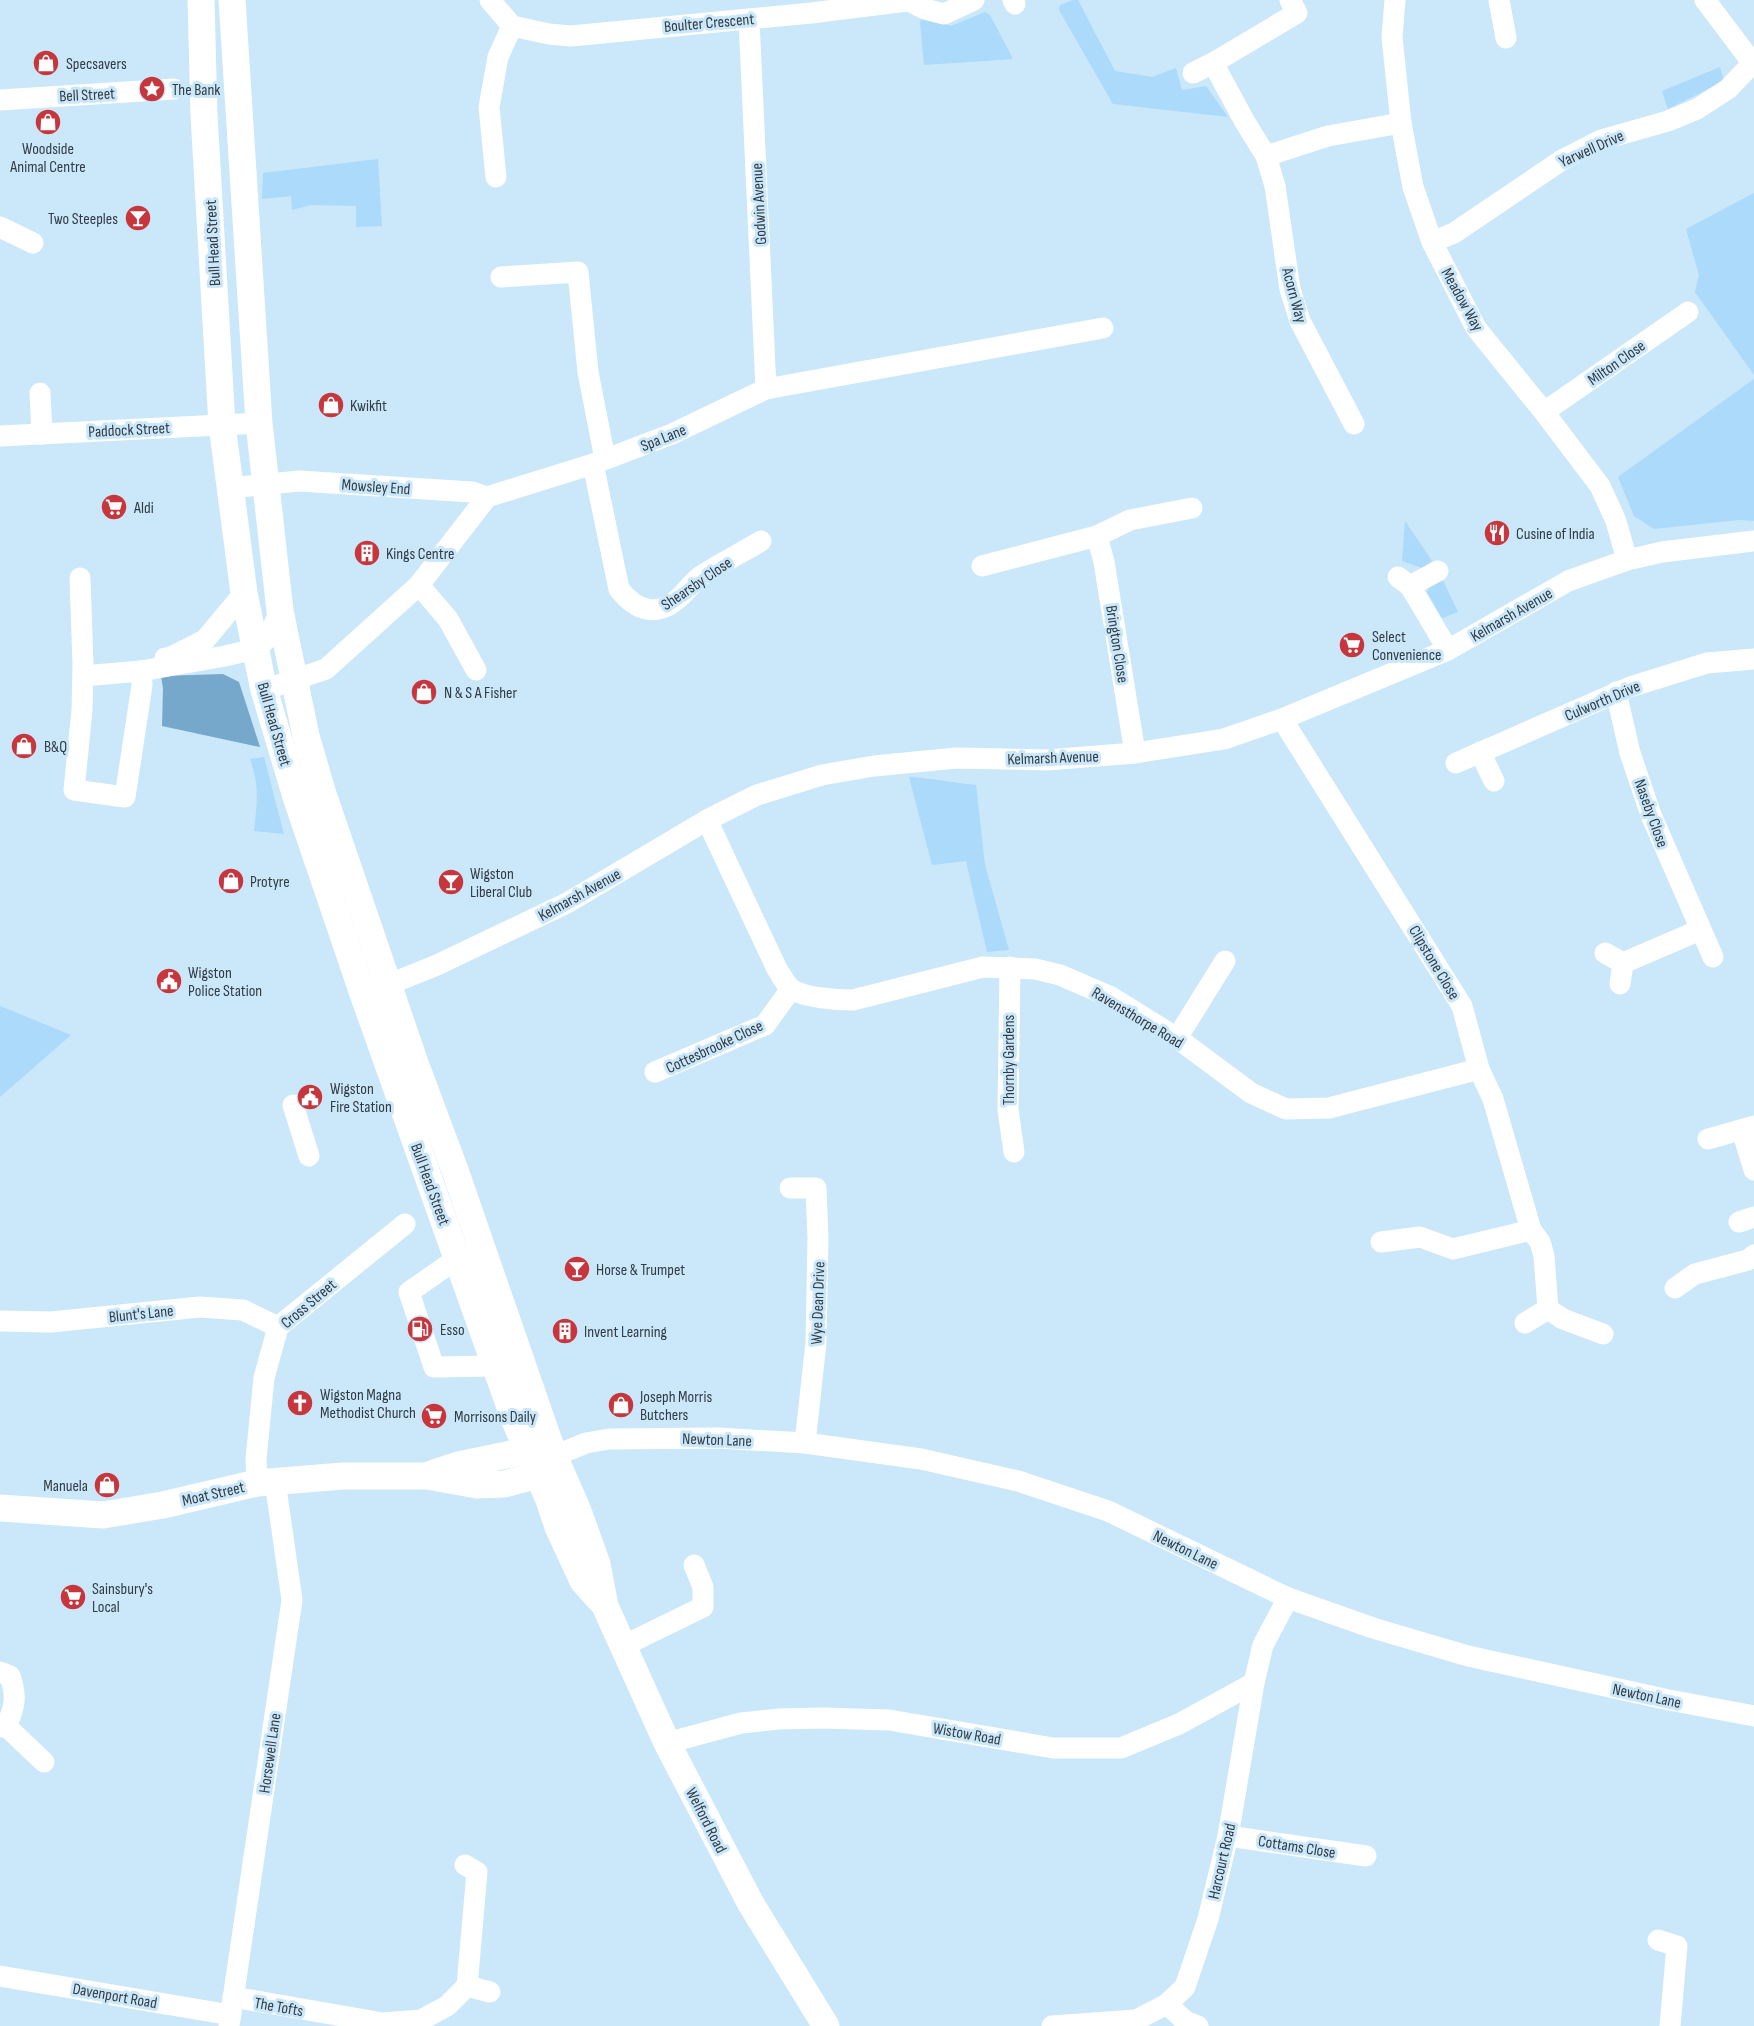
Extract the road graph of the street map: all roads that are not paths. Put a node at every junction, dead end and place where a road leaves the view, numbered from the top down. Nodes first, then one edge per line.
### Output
1 (201, 0) edge
2 (232, 0) edge
3 (490, 0) edge
4 (907, 0) edge
5 (974, 0) edge
6 (1290, 0) edge
7 (1395, 0) edge
8 (1498, 0) edge
9 (1705, 0) edge
10 (749, 19) junction
11 (512, 26) junction
12 (1506, 38) dead end
13 (1213, 63) junction
14 (1753, 64) edge
15 (1192, 73) dead end
16 (174, 89) dead end
17 (0, 100) edge
18 (1401, 123) junction
19 (1266, 156) junction
20 (496, 177) dead end
21 (0, 226) edge
22 (1432, 242) junction
23 (33, 243) dead end
24 (501, 277) dead end
25 (1688, 312) dead end
26 (1103, 328) dead end
27 (766, 389) junction
28 (40, 393) dead end
29 (1544, 412) junction
30 (259, 423) junction
31 (1354, 424) dead end
32 (222, 425) junction
33 (42, 434) junction
34 (0, 436) edge
35 (599, 462) junction
36 (265, 484) junction
37 (230, 488) junction
38 (487, 497) junction
39 (1192, 508) dead end
40 (1096, 536) junction
41 (761, 541) dead end
42 (1754, 541) edge
43 (1627, 560) junction
44 (982, 566) dead end
45 (1438, 571) dead end
46 (80, 578) dead end
47 (419, 585) junction
48 (244, 593) junction
49 (280, 611) junction
50 (255, 649) junction
51 (1448, 650) junction
52 (1754, 659) edge
53 (83, 670) junction
54 (476, 670) dead end
55 (141, 671) junction
56 (294, 680) junction
57 (264, 690) junction
58 (1616, 692) junction
59 (1282, 719) junction
60 (1480, 752) junction
61 (1135, 753) junction
62 (1456, 763) dead end
63 (1494, 781) dead end
64 (706, 820) junction
65 (1700, 930) junction
66 (1713, 957) dead end
67 (1224, 961) dead end
68 (1010, 967) junction
69 (1616, 967) dead end
70 (388, 985) junction
71 (791, 989) junction
72 (363, 994) junction
73 (1177, 1038) junction
74 (403, 1067) junction
75 (1479, 1069) junction
76 (655, 1072) dead end
77 (293, 1105) dead end
78 (1748, 1128) edge
79 (1708, 1139) dead end
80 (1014, 1152) dead end
81 (309, 1156) dead end
82 (1754, 1170) edge
83 (790, 1188) dead end
84 (405, 1224) dead end
85 (1531, 1230) junction
86 (1381, 1242) dead end
87 (472, 1247) junction
88 (1754, 1255) edge
89 (1675, 1288) dead end
90 (1548, 1309) junction
91 (0, 1321) edge
92 (1525, 1323) dead end
93 (278, 1327) junction
94 (1603, 1334) dead end
95 (496, 1366) junction
96 (805, 1443) junction
97 (539, 1461) junction
98 (266, 1482) junction
99 (0, 1508) edge
100 (694, 1565) dead end
101 (1288, 1598) junction
102 (605, 1606) junction
103 (622, 1646) junction
104 (0, 1671) edge
105 (1254, 1683) junction
106 (1754, 1716) edge
107 (3, 1727) edge
108 (667, 1743) junction
109 (44, 1762) dead end
110 (1228, 1836) junction
111 (1366, 1856) dead end
112 (465, 1865) dead end
113 (1676, 1944) dead end
114 (0, 1976) edge
115 (467, 1986) junction
116 (489, 1992) dead end
117 (1167, 2004) junction
118 (231, 2013) edge
119 (826, 2026) edge
120 (1053, 2026) edge
121 (1198, 2026) edge
122 (1670, 2026) edge

1 - 32 main road, Bull Head Street
2 - 30 main road, Bull Head Street
3 - 11 street
4 - 5 street, Boulter Crescent
4 - 10 street, Boulter Crescent
6 - 13 street
7 - 18 street, Meadow Way
8 - 12 street
9 - 14 street
10 - 11 street, Boulter Crescent
10 - 27 street, Godwin Avenue
11 - 20 street
13 - 15 street
13 - 19 street, Acorn Way
14 - 22 street, Yarwell Drive
16 - 17 street, Bell Street
18 - 19 street
18 - 22 street, Meadow Way
19 - 31 street, Acorn Way
21 - 23 street
22 - 29 street, Meadow Way
24 - 35 street, Shearsby Close
25 - 29 street, Milton Close
26 - 27 street, Spa Lane
27 - 35 street, Spa Lane
28 - 33 street
29 - 43 street, Meadow Way
30 - 32 street, Paddock Street
30 - 36 main road, Bull Head Street
32 - 33 street, Paddock Street
32 - 37 main road, Bull Head Street
33 - 34 street, Paddock Street
35 - 38 street, Spa Lane
35 - 41 street, Shearsby Close
36 - 37 street, Mowsley End
36 - 38 street, Mowsley End
36 - 49 main road, Bull Head Street
37 - 48 main road, Bull Head Street
38 - 47 street
39 - 40 street
40 - 44 street
40 - 61 street, Brington Close
42 - 43 street, Kelmarsh Avenue
43 - 51 street, Kelmarsh Avenue
45 - 51 street
46 - 53 street
47 - 54 street
47 - 56 street
48 - 50 main road, Bull Head Street
48 - 53 street
49 - 50 street
49 - 56 main road, Bull Head Street
50 - 55 street
50 - 57 main road, Bull Head Street
51 - 59 street, Kelmarsh Avenue
52 - 58 street, Culworth Drive
53 - 55 street
53 - 55 street
56 - 57 street
56 - 70 main road, Bull Head Street
57 - 72 main road, Bull Head Street
58 - 60 street, Culworth Drive
58 - 65 street, Naseby Close
59 - 61 street, Kelmarsh Avenue
59 - 75 street, Clipstone Close
60 - 62 street, Culworth Drive
60 - 63 street
61 - 64 street, Kelmarsh Avenue
64 - 70 street, Kelmarsh Avenue
64 - 71 street
65 - 66 street, Naseby Close
65 - 69 street
67 - 73 street
68 - 71 street, Ravensthorpe Road
68 - 73 street, Ravensthorpe Road
68 - 80 street, Thornby Gardens
70 - 72 street, Kelmarsh Avenue
70 - 74 main road, Bull Head Street
71 - 76 street, Cottesbrooke Close
72 - 74 main road, Bull Head Street
73 - 75 street, Ravensthorpe Road
74 - 87 main road, Bull Head Street
75 - 85 street, Clipstone Close
77 - 81 street
78 - 79 street
78 - 82 street
83 - 96 street, Wye Dean Drive
84 - 93 street, Cross Street
85 - 86 street
85 - 90 street, Clipstone Close
87 - 95 main road, Bull Head Street
87 - 95 street
87 - 97 main road, Bull Head Street
88 - 89 street
90 - 92 street
90 - 94 street
91 - 93 street, Blunt's Lane
93 - 98 street, Cross Street
95 - 97 main road, Bull Head Street
96 - 97 street, Newton Lane
96 - 101 street, Newton Lane
97 - 98 main road, Moat Street
97 - 102 main road, Welford Road
97 - 102 main road, Welford Road
98 - 99 main road, Moat Street
98 - 118 street, Horsewell Lane
100 - 103 street
101 - 105 street, Harcourt Road
101 - 106 street, Newton Lane
102 - 103 main road, Welford Road
103 - 108 main road, Welford Road
104 - 107 street
105 - 108 street, Wistow Road
105 - 110 street, Harcourt Road
107 - 109 street
108 - 119 main road, Welford Road
110 - 111 street, Cottams Close
110 - 117 street, Harcourt Road
112 - 115 street
113 - 122 street
114 - 118 street, Davenport Road
115 - 116 street
115 - 118 street, The Tofts
117 - 120 street, Harcourt Road
117 - 121 street

